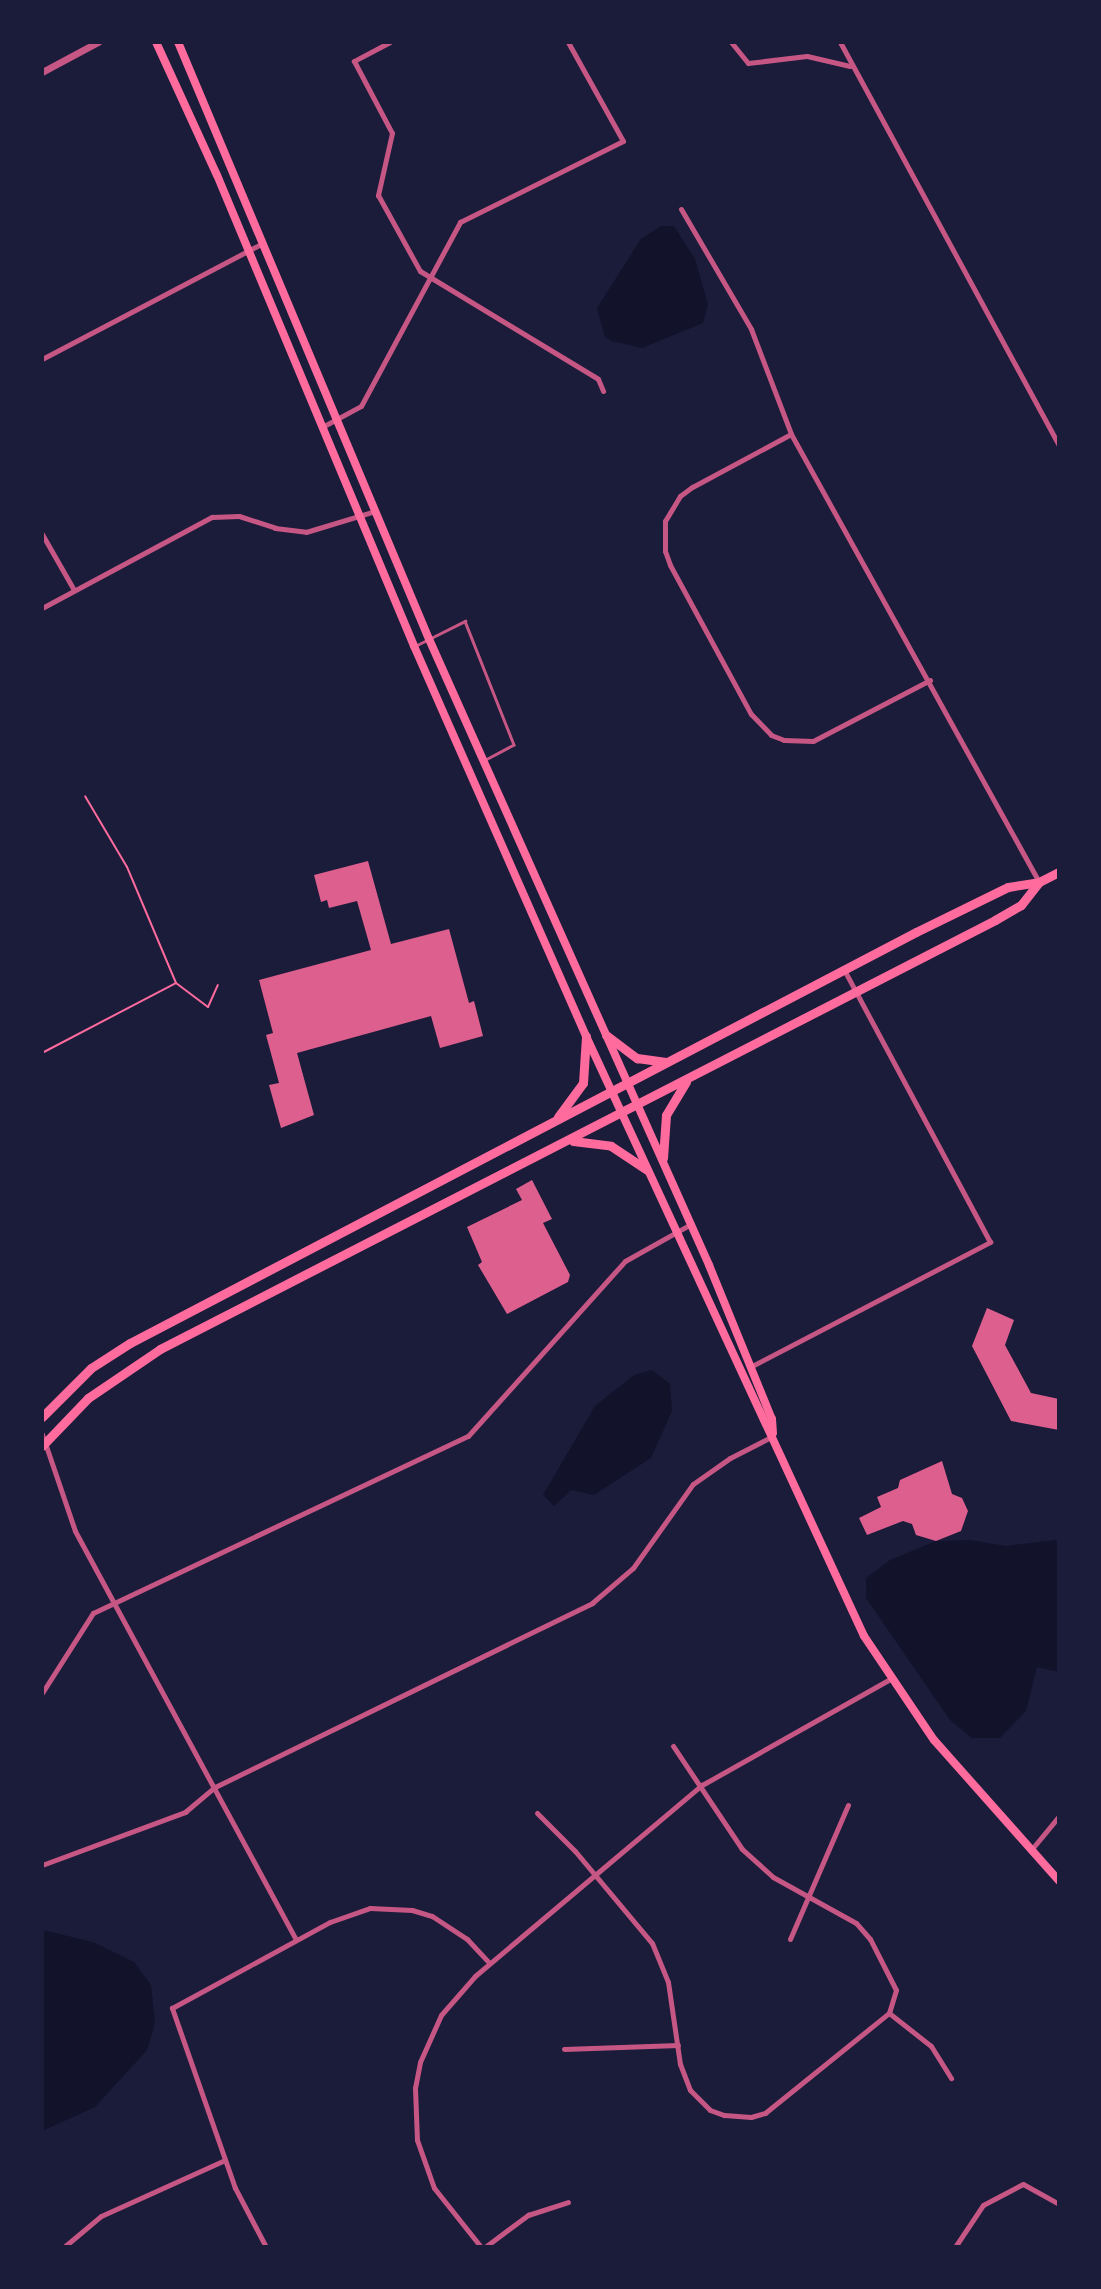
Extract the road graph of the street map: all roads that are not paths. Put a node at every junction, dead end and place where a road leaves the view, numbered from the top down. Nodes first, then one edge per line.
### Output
1 (98, 42) edge
2 (156, 42) edge
3 (178, 42) edge
4 (390, 42) edge
5 (568, 42) edge
6 (731, 42) edge
7 (840, 42) edge
8 (850, 66) junction
9 (42, 72) edge
10 (681, 209) dead end
11 (263, 243) junction
12 (248, 250) junction
13 (432, 280) junction
14 (42, 359) edge
15 (603, 391) dead end
16 (337, 420) junction
17 (322, 427) junction
18 (791, 434) junction
19 (1059, 446) edge
20 (374, 511) junction
21 (360, 518) junction
22 (42, 534) edge
23 (74, 590) junction
24 (42, 608) edge
25 (429, 639) junction
26 (414, 646) junction
27 (930, 680) junction
28 (483, 761) junction
29 (1059, 872) edge
30 (1039, 883) junction
31 (844, 970) junction
32 (856, 993) junction
33 (606, 1035) junction
34 (586, 1036) junction
35 (668, 1062) junction
36 (687, 1080) junction
37 (628, 1083) junction
38 (611, 1092) junction
39 (638, 1105) junction
40 (621, 1114) junction
41 (556, 1119) junction
42 (571, 1141) junction
43 (663, 1158) junction
44 (647, 1170) junction
45 (691, 1224) junction
46 (675, 1232) junction
47 (752, 1366) junction
48 (738, 1373) junction
49 (42, 1417) edge
50 (774, 1436) junction
51 (43, 1441) edge
52 (116, 1600) junction
53 (890, 1679) junction
54 (42, 1693) edge
55 (673, 1746) dead end
56 (702, 1785) junction
57 (215, 1787) junction
58 (848, 1805) dead end
59 (537, 1813) dead end
60 (1059, 1816) edge
61 (1031, 1850) junction
62 (42, 1865) edge
63 (597, 1875) junction
64 (1059, 1881) edge
65 (809, 1896) junction
66 (296, 1939) junction
67 (790, 1940) dead end
68 (489, 1963) junction
69 (890, 2013) junction
70 (678, 2045) junction
71 (564, 2049) dead end
72 (951, 2078) dead end
73 (225, 2160) junction
74 (568, 2202) dead end
75 (1059, 2204) edge
76 (64, 2247) edge
77 (266, 2247) edge
78 (483, 2247) edge
79 (955, 2247) edge

1 - 9 street
2 - 12 main road
3 - 11 main road
4 - 13 street
5 - 13 street
6 - 8 street
7 - 8 street
8 - 19 street
10 - 18 street
11 - 12 street
11 - 16 main road
12 - 14 street
12 - 17 main road
13 - 15 street
13 - 16 street
16 - 17 street
16 - 20 main road
17 - 21 main road
18 - 27 street
18 - 27 street
20 - 21 street
20 - 25 main road
21 - 23 street
21 - 26 main road
22 - 23 street
23 - 24 street
25 - 26 lane
25 - 28 main road
25 - 28 lane
26 - 34 main road
27 - 30 street
28 - 33 main road
29 - 30 main road
30 - 31 main road
30 - 32 main road
31 - 32 street
31 - 35 main road
32 - 36 main road
32 - 47 street
33 - 35 main road
33 - 37 main road
34 - 38 main road
34 - 41 main road
35 - 37 main road
36 - 39 main road
36 - 43 main road
37 - 38 main road
37 - 39 main road
38 - 40 main road
38 - 41 main road
39 - 40 main road
39 - 43 main road
40 - 42 main road
40 - 44 main road
41 - 49 main road
42 - 44 main road
42 - 51 main road
43 - 45 main road
44 - 46 main road
45 - 46 street
45 - 47 main road
46 - 48 main road
46 - 52 street
47 - 48 street
47 - 50 main road
48 - 50 main road
50 - 53 main road
50 - 57 street
51 - 52 street
52 - 54 street
52 - 57 street
53 - 56 street
53 - 61 main road
55 - 56 street
56 - 63 street
56 - 65 street
57 - 62 street
57 - 66 street
58 - 65 street
59 - 63 street
60 - 61 street
61 - 64 main road
63 - 68 street
63 - 70 street
65 - 67 street
65 - 69 street
66 - 68 street
66 - 73 street
68 - 78 street
69 - 70 street
69 - 72 street
70 - 71 street
73 - 76 street
73 - 77 street
74 - 78 street
75 - 79 street

